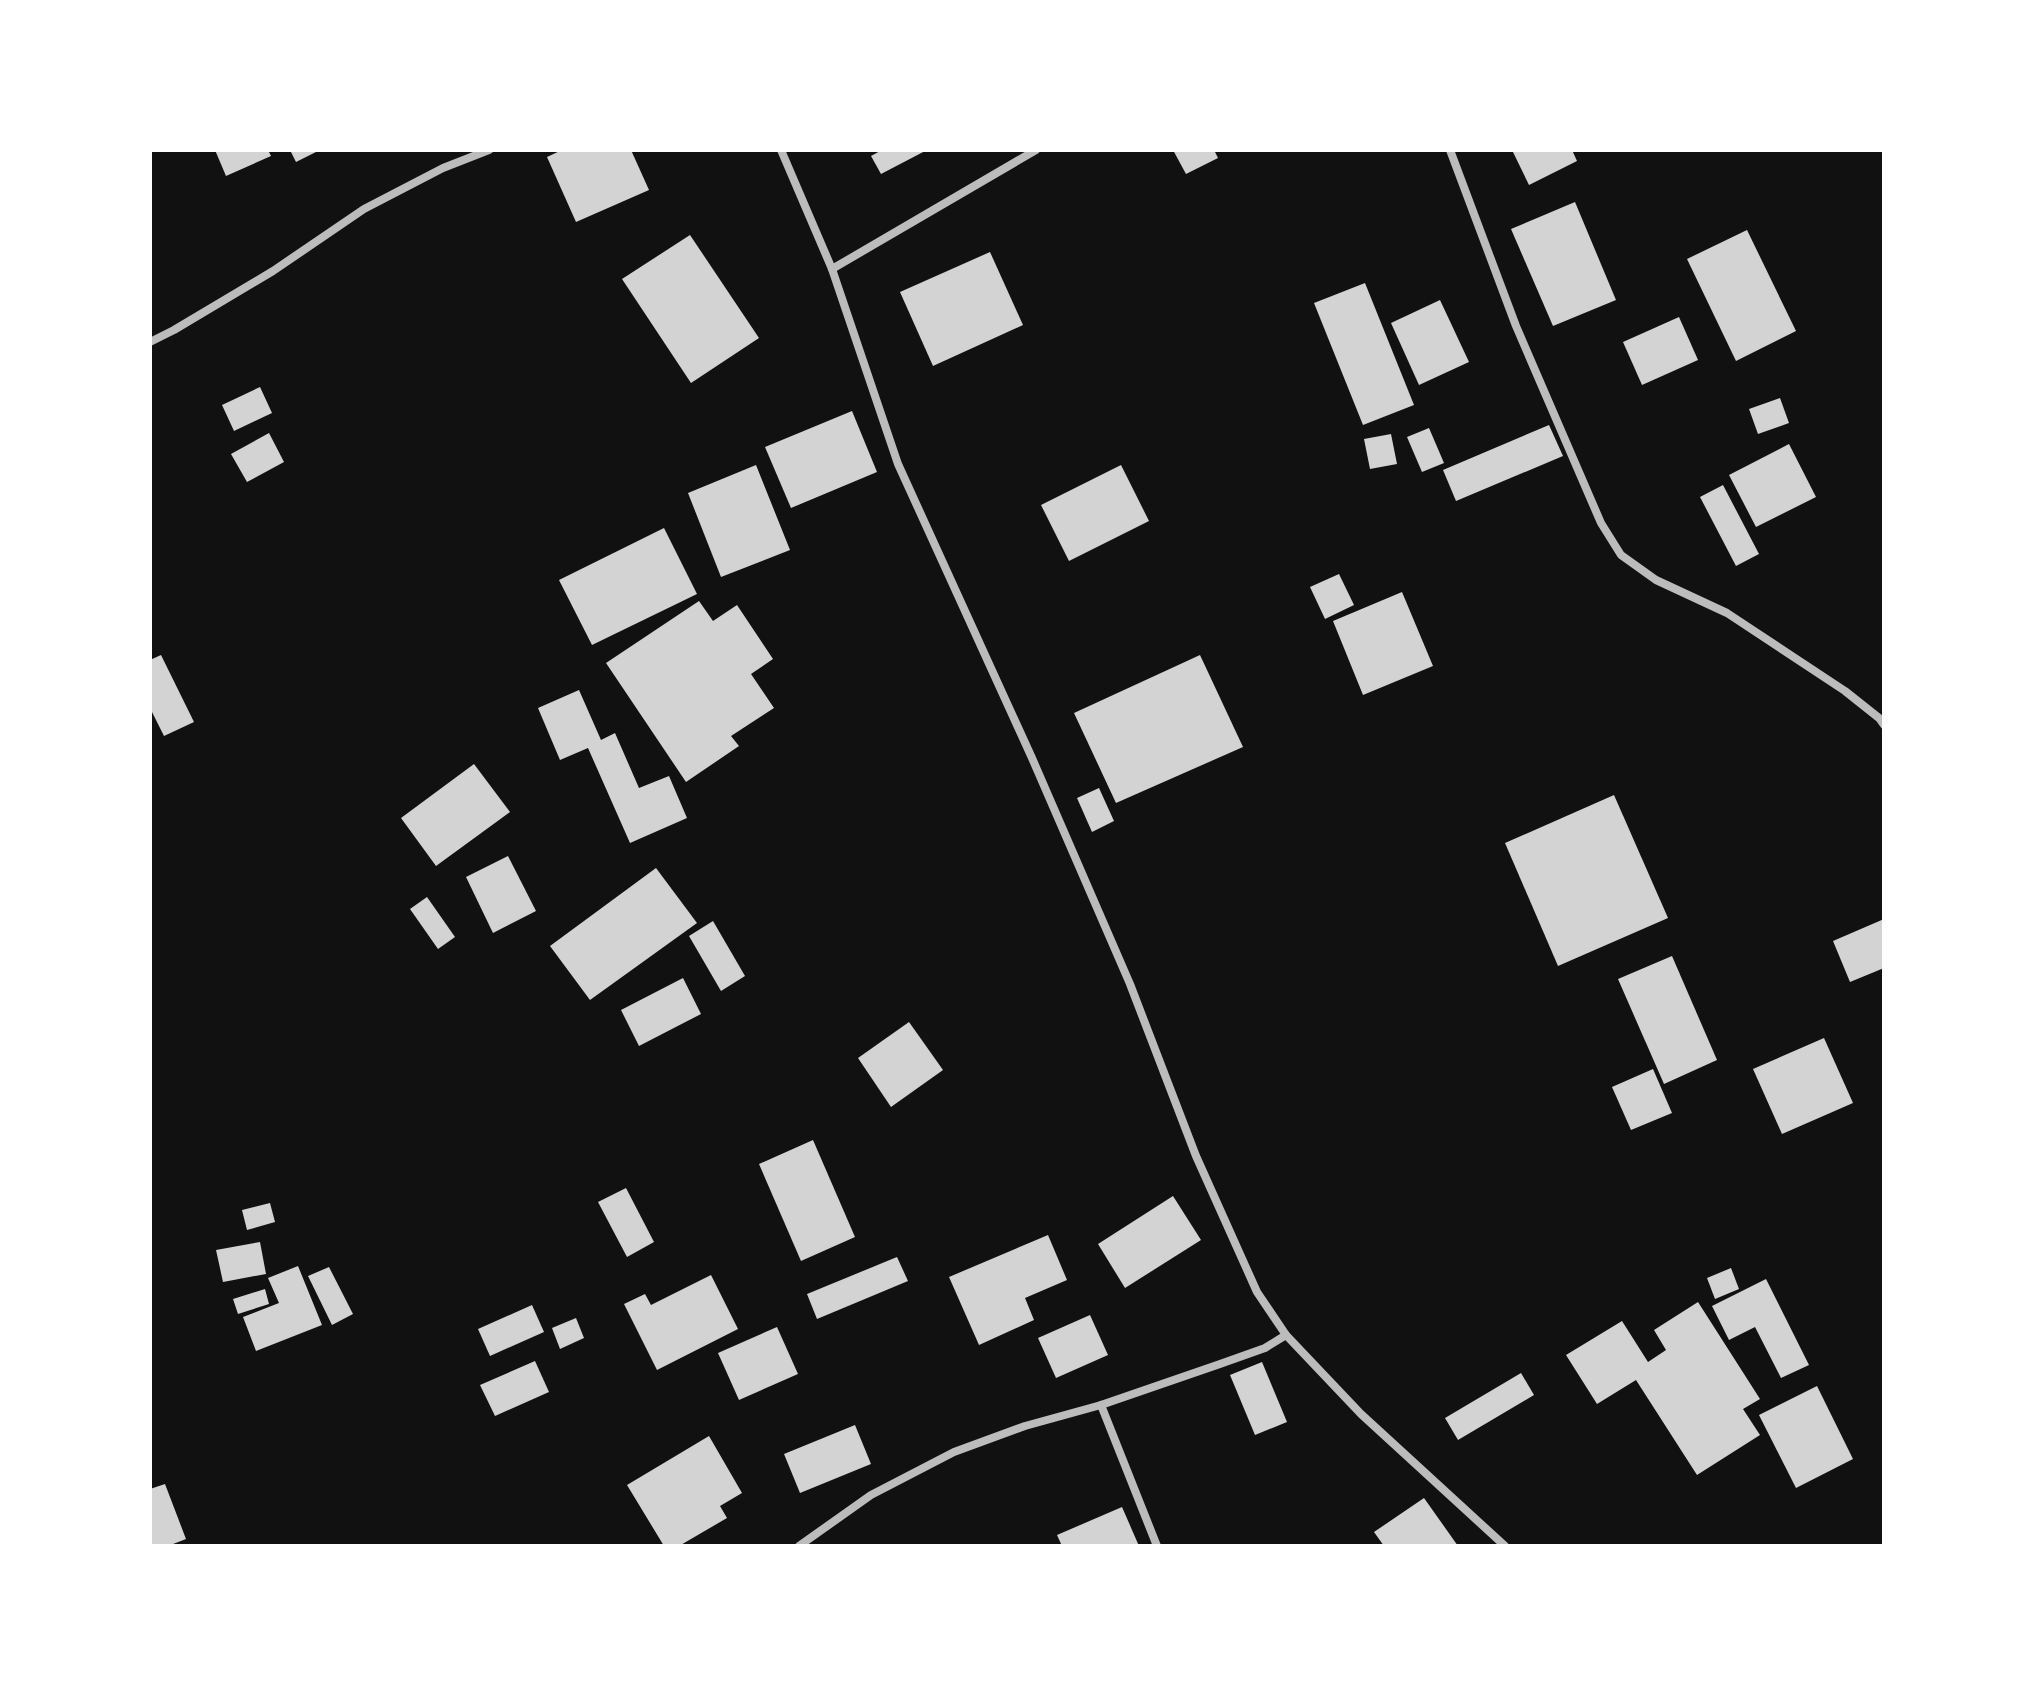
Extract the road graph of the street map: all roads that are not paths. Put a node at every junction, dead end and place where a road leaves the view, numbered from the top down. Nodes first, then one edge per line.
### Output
1 (489, 150) edge
2 (781, 150) edge
3 (1036, 150) edge
4 (1450, 150) edge
5 (832, 269) junction
6 (150, 342) edge
7 (1884, 725) edge
8 (1286, 1335) junction
9 (1101, 1405) junction
10 (799, 1546) edge
11 (1157, 1546) edge
12 (1505, 1546) edge

1 - 6 street
2 - 5 street
3 - 5 street
4 - 7 street
5 - 8 street
8 - 9 street
8 - 12 street
9 - 10 street
9 - 11 street

